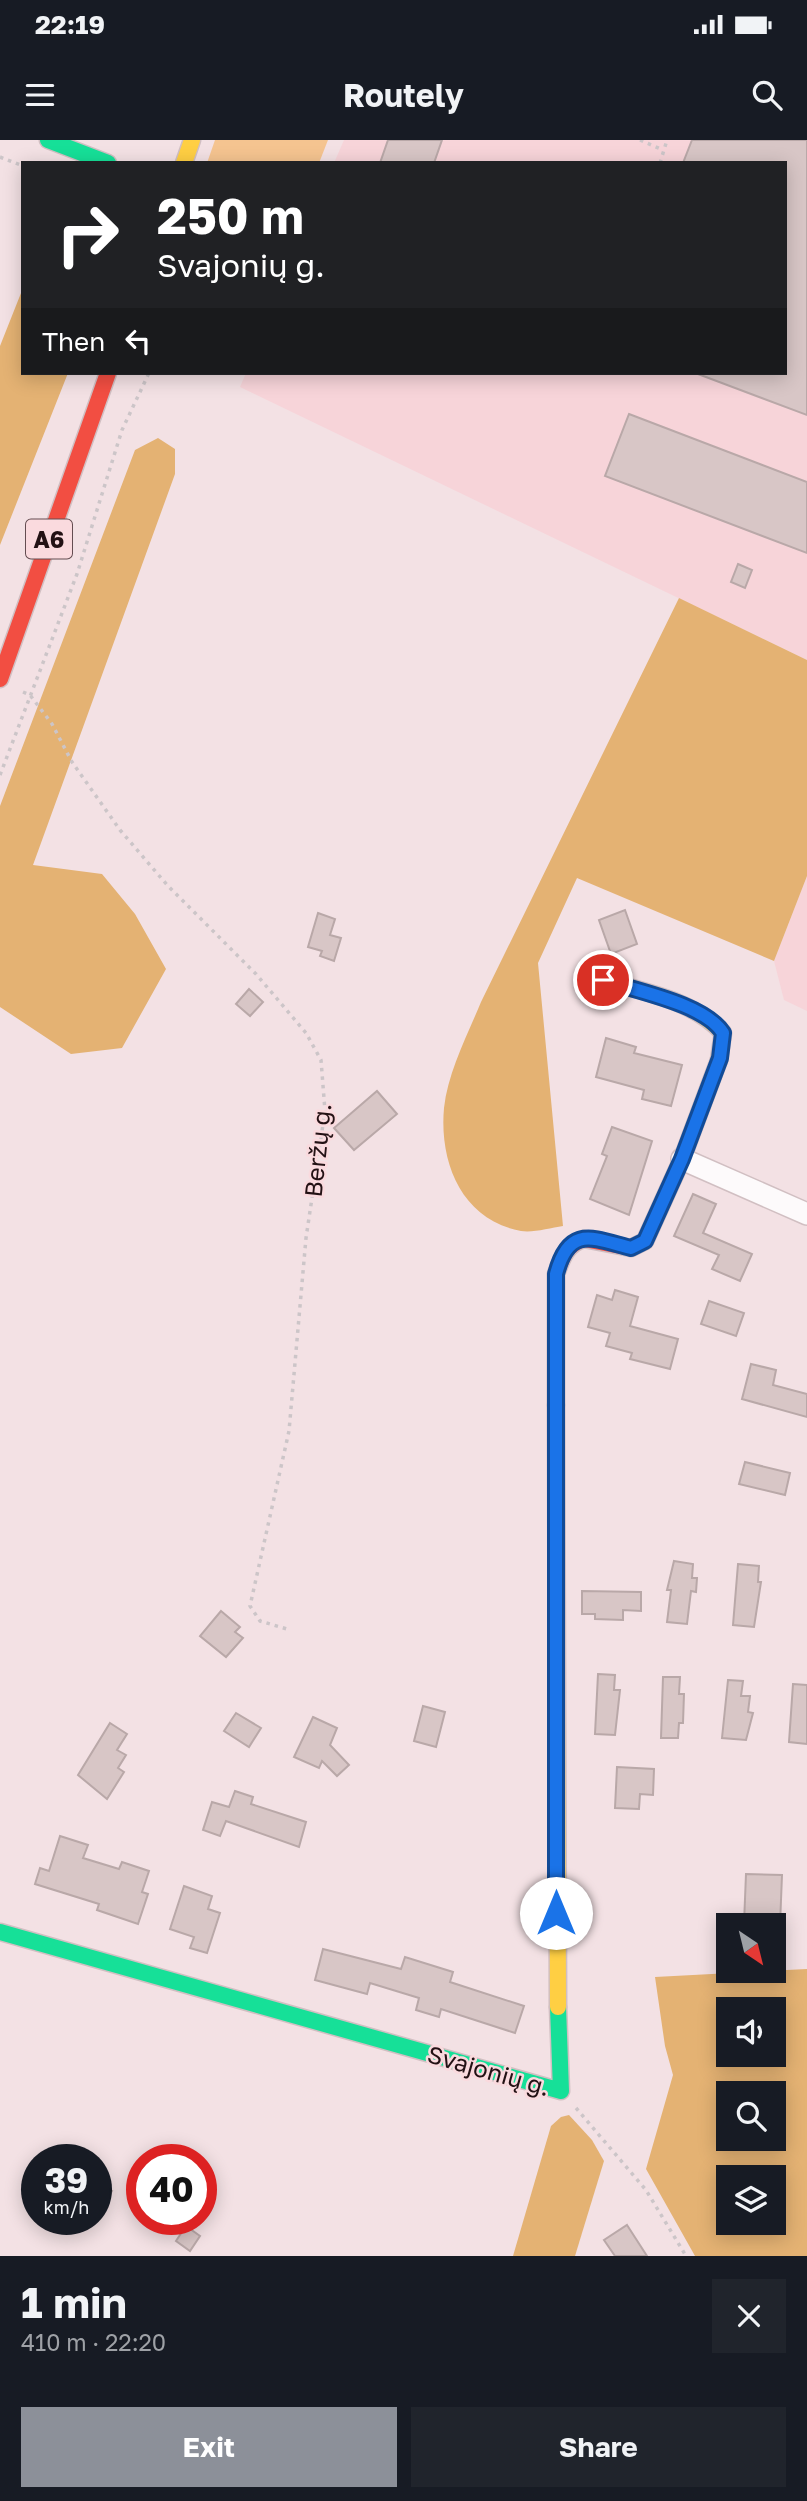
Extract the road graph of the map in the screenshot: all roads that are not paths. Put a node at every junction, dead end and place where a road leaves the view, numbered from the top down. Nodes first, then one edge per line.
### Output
1 (48, 140) edge
2 (192, 140) edge
3 (103, 161) edge
4 (185, 161) edge
5 (106, 375) edge
6 (0, 679) edge
7 (603, 980) dead end
8 (682, 1159) junction
9 (807, 1214) edge
10 (0, 1932) edge

1 - 3 main road
2 - 4 main road
5 - 6 main road, A6
7 - 8 main road, Svajonių g.
8 - 9 street
8 - 10 main road, Svajonių g.

